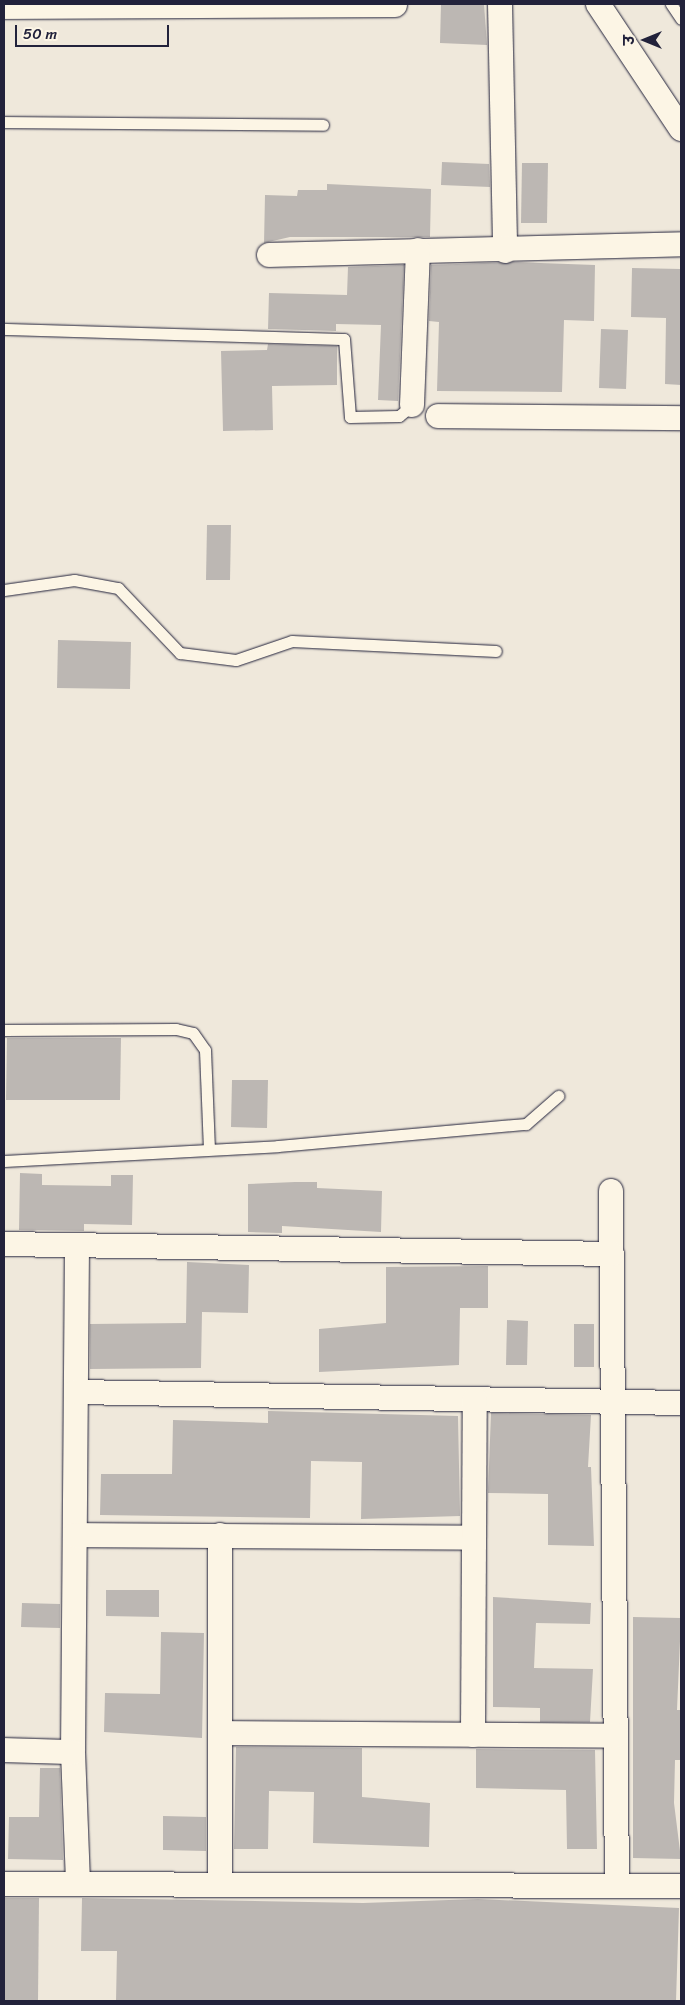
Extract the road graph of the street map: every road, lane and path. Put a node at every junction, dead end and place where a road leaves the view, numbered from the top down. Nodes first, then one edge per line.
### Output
1 (500, 4) edge
2 (598, 4) edge
3 (671, 4) edge
4 (395, 5) dead end
5 (4, 7) edge
6 (681, 19) edge
7 (4, 122) edge
8 (323, 125) dead end
9 (681, 129) edge
10 (681, 244) edge
11 (418, 250) junction
12 (505, 251) junction
13 (269, 254) dead end
14 (4, 329) edge
15 (412, 405) joint
16 (438, 416) dead end
17 (681, 418) edge
18 (4, 590) edge
19 (496, 651) dead end
20 (4, 1030) edge
21 (558, 1096) dead end
22 (209, 1149) junction
23 (4, 1161) edge
24 (611, 1191) dead end
25 (4, 1244) edge
26 (77, 1245) junction
27 (612, 1254) junction
28 (76, 1392) junction
29 (475, 1399) junction
30 (613, 1401) junction
31 (681, 1403) edge
32 (75, 1535) junction
33 (220, 1535) junction
34 (474, 1538) junction
35 (220, 1733) junction
36 (473, 1735) junction
37 (616, 1736) junction
38 (4, 1750) edge
39 (73, 1752) junction
40 (4, 1884) edge
41 (78, 1884) junction
42 (220, 1884) junction
43 (617, 1886) junction
44 (681, 1886) edge

1 - 12 street
2 - 9 street
3 - 6 lane
4 - 5 street
7 - 8 lane
10 - 12 street
11 - 12 street
11 - 13 street
11 - 15 street
14 - 15 lane
16 - 17 street
18 - 19 lane
20 - 22 lane
21 - 22 lane
22 - 23 lane
24 - 27 street
25 - 26 street
26 - 27 street
26 - 28 street
27 - 30 street
28 - 29 street
28 - 32 street
29 - 30 street
29 - 34 street
30 - 31 street
30 - 37 street
32 - 33 street
32 - 39 street
33 - 34 street
33 - 35 street
34 - 36 street
35 - 36 street
35 - 42 street
36 - 37 street
37 - 43 street
38 - 39 street
39 - 41 street
40 - 41 street
41 - 42 street
42 - 43 street
43 - 44 street

